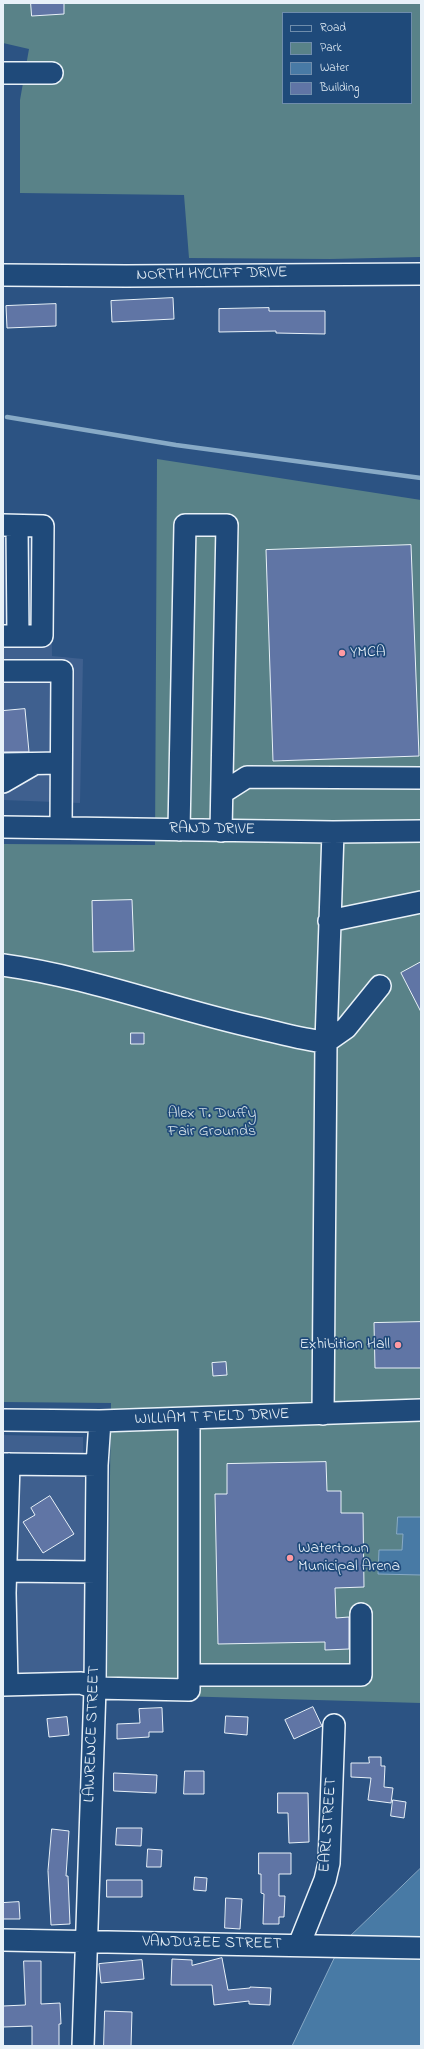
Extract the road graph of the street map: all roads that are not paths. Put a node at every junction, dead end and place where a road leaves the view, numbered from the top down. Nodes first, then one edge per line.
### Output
1 (3, 73) edge
2 (52, 73) dead end
3 (3, 274) edge
4 (421, 274) edge
5 (10, 526) edge
6 (10, 559) edge
7 (10, 605) edge
8 (10, 636) edge
9 (3, 671) edge
10 (61, 763) junction
11 (3, 764) edge
12 (34, 764) junction
13 (421, 778) edge
14 (3, 782) edge
15 (222, 793) junction
16 (3, 827) edge
17 (61, 828) junction
18 (179, 830) junction
19 (221, 830) junction
20 (421, 831) edge
21 (333, 832) junction
22 (421, 902) edge
23 (329, 921) junction
24 (3, 965) edge
25 (380, 986) dead end
26 (326, 1042) junction
27 (421, 1410) edge
28 (323, 1414) junction
29 (189, 1419) junction
30 (3, 1420) edge
31 (100, 1421) junction
32 (6, 1464) edge
33 (97, 1465) junction
34 (5, 1547) edge
35 (6, 1571) junction
36 (96, 1572) junction
37 (4, 1593) edge
38 (361, 1614) dead end
39 (189, 1675) junction
40 (5, 1685) edge
41 (95, 1688) junction
42 (334, 1725) dead end
43 (3, 1940) edge
44 (87, 1941) junction
45 (306, 1945) junction
46 (421, 1948) edge
47 (83, 2046) edge

1 - 2 street
3 - 4 street, NORTH HYCLIFF DRIVE
5 - 6 street
5 - 8 street
6 - 7 street
7 - 8 street
9 - 10 street
10 - 12 street
10 - 17 street
11 - 12 street
12 - 14 street
13 - 15 street
15 - 18 street
15 - 19 street
16 - 17 street, RAND DRIVE
17 - 18 street, RAND DRIVE
18 - 19 street, RAND DRIVE
19 - 21 street, RAND DRIVE
20 - 21 street, RAND DRIVE
21 - 23 street
22 - 23 street
23 - 26 street
24 - 26 street
25 - 26 street
26 - 28 street
27 - 28 street, WILLIAM T FIELD DRIVE
28 - 29 street, WILLIAM T FIELD DRIVE
29 - 31 street, WILLIAM T FIELD DRIVE
29 - 39 street
30 - 31 street, WILLIAM T FIELD DRIVE
31 - 33 street, LAWRENCE STREET
32 - 33 street
32 - 34 street
33 - 36 street, LAWRENCE STREET
34 - 35 street
35 - 36 street
35 - 37 street
36 - 41 street, LAWRENCE STREET
37 - 40 street
38 - 39 street
39 - 41 street
40 - 41 street
41 - 44 street, LAWRENCE STREET
42 - 45 street, EARL STREET
43 - 44 street, VANDUZEE STREET
44 - 45 street, VANDUZEE STREET
44 - 47 street, LAWRENCE STREET
45 - 46 street, VANDUZEE STREET

